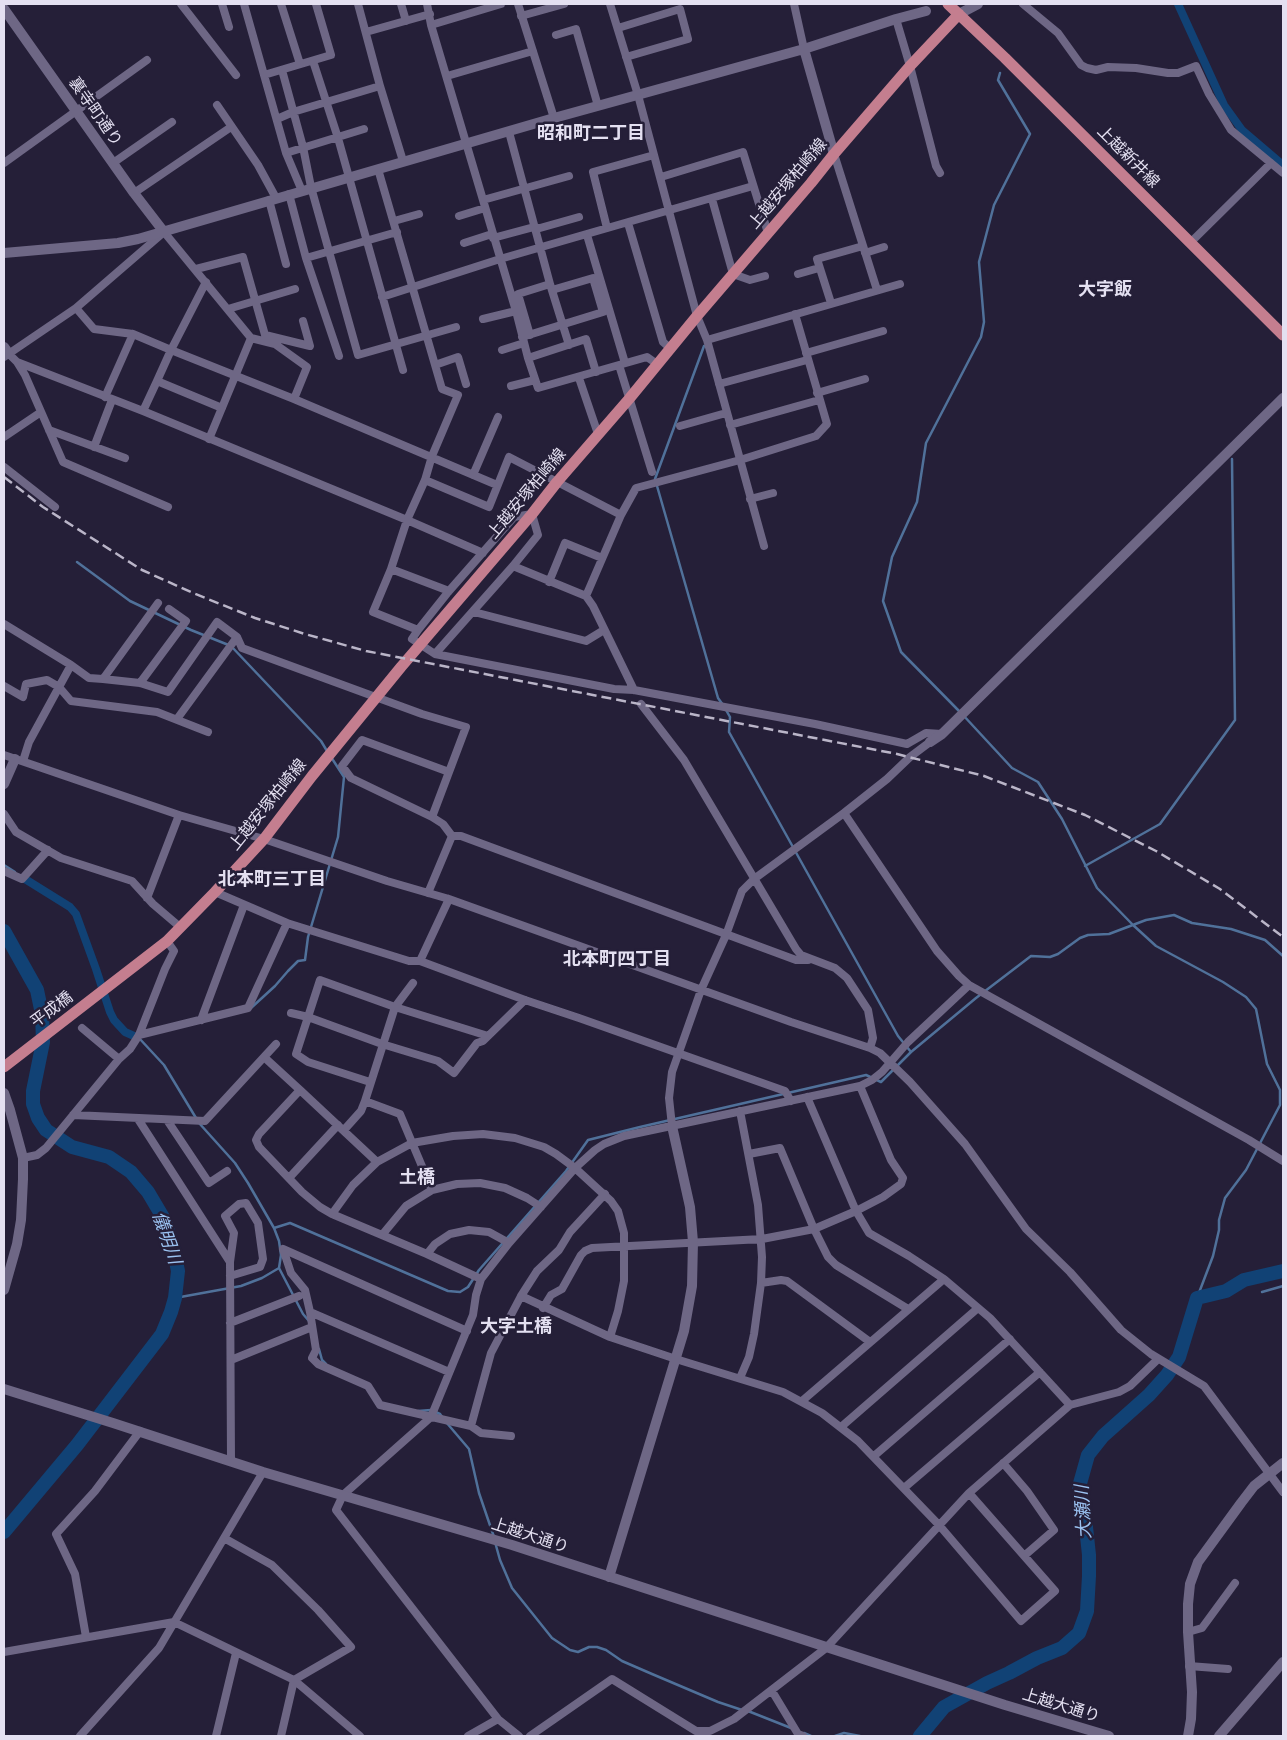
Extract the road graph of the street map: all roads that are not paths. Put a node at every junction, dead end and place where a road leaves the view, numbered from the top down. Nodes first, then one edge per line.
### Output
1 (181, 4) edge
2 (222, 4) edge
3 (244, 4) edge
4 (281, 4) edge
5 (316, 4) edge
6 (358, 4) edge
7 (401, 4) edge
8 (428, 4) edge
9 (501, 4) edge
10 (518, 4) edge
11 (564, 4) edge
12 (610, 4) edge
13 (797, 4) edge
14 (948, 4) edge
15 (978, 4) edge
16 (1023, 4) edge
17 (4, 9) edge
18 (926, 12) dead end
19 (430, 14) junction
20 (959, 14) junction
21 (521, 16) junction
22 (896, 19) junction
23 (406, 21) junction
24 (431, 25) junction
25 (230, 27) dead end
26 (618, 28) junction
27 (366, 32) junction
28 (556, 35) dead end
29 (804, 49) junction
30 (532, 51) junction
31 (626, 57) junction
32 (147, 60) dead end
33 (313, 61) junction
34 (300, 64) junction
35 (910, 66) junction
36 (282, 70) junction
37 (236, 75) dead end
38 (264, 75) junction
39 (447, 76) junction
40 (380, 86) junction
41 (638, 95) junction
42 (326, 103) junction
43 (217, 105) dead end
44 (598, 106) junction
45 (77, 111) junction
46 (292, 112) junction
47 (554, 118) junction
48 (277, 119) junction
49 (172, 122) dead end
50 (231, 127) junction
51 (364, 129) dead end
52 (509, 132) junction
53 (338, 138) junction
54 (466, 143) junction
55 (303, 147) junction
56 (286, 153) junction
57 (834, 154) junction
58 (654, 155) junction
59 (403, 161) junction
60 (4, 163) edge
61 (113, 163) junction
62 (1271, 163) junction
63 (378, 169) junction
64 (1283, 173) edge
65 (940, 174) dead end
66 (569, 176) dead end
67 (348, 178) junction
68 (661, 178) junction
69 (753, 186) junction
70 (306, 189) junction
71 (524, 189) junction
72 (134, 194) junction
73 (290, 194) junction
74 (272, 199) junction
75 (712, 199) junction
76 (484, 204) junction
77 (670, 210) junction
78 (419, 214) dead end
79 (459, 216) dead end
80 (579, 217) dead end
81 (394, 221) junction
82 (628, 223) junction
83 (534, 228) junction
84 (607, 228) junction
85 (164, 232) junction
86 (398, 232) junction
87 (768, 233) junction
88 (587, 235) junction
89 (493, 236) junction
90 (368, 241) junction
91 (1191, 242) junction
92 (464, 243) dead end
93 (884, 247) dead end
94 (540, 248) junction
95 (864, 249) junction
96 (330, 251) junction
97 (4, 253) edge
98 (306, 258) junction
99 (500, 259) junction
100 (286, 264) dead end
101 (819, 268) junction
102 (196, 269) junction
103 (733, 274) junction
104 (798, 274) dead end
105 (765, 276) dead end
106 (206, 282) junction
107 (900, 284) dead end
108 (413, 286) junction
109 (551, 287) junction
110 (296, 288) dead end
111 (877, 290) junction
112 (382, 297) junction
113 (256, 301) junction
114 (831, 303) junction
115 (76, 308) junction
116 (228, 309) junction
117 (516, 310) junction
118 (794, 314) junction
119 (697, 316) junction
120 (483, 319) dead end
121 (303, 321) dead end
122 (563, 324) junction
123 (456, 326) dead end
124 (883, 331) dead end
125 (132, 334) junction
126 (426, 335) junction
127 (1283, 335) edge
128 (251, 338) junction
129 (525, 338) junction
130 (707, 340) junction
131 (396, 343) junction
132 (569, 345) junction
133 (671, 348) junction
134 (171, 350) junction
135 (502, 350) dead end
136 (5, 353) edge
137 (339, 356) dead end
138 (806, 357) junction
139 (528, 358) junction
140 (17, 362) junction
141 (622, 364) junction
142 (657, 364) junction
143 (435, 365) junction
144 (403, 370) dead end
145 (596, 372) junction
146 (236, 376) junction
147 (579, 378) junction
148 (865, 379) dead end
149 (535, 380) junction
150 (157, 381) junction
151 (466, 384) dead end
152 (719, 384) junction
153 (511, 386) dead end
154 (818, 396) junction
155 (109, 398) junction
156 (1283, 398) edge
157 (294, 399) junction
158 (629, 399) junction
159 (222, 408) junction
160 (144, 411) junction
161 (41, 412) junction
162 (726, 413) junction
163 (498, 417) dead end
164 (730, 425) junction
165 (680, 426) dead end
166 (49, 430) junction
167 (598, 434) junction
168 (4, 437) edge
169 (209, 438) junction
170 (94, 447) junction
171 (432, 456) junction
172 (125, 458) dead end
173 (740, 460) junction
174 (4, 467) edge
175 (652, 472) dead end
176 (473, 474) junction
177 (425, 480) junction
178 (557, 482) junction
179 (497, 485) junction
180 (773, 493) dead end
181 (750, 499) junction
182 (55, 507) dead end
183 (168, 507) dead end
184 (532, 514) junction
185 (621, 515) junction
186 (407, 520) junction
187 (764, 546) dead end
188 (483, 553) junction
189 (602, 558) junction
190 (513, 566) junction
191 (391, 569) junction
192 (549, 582) junction
193 (449, 592) junction
194 (586, 596) junction
195 (158, 603) dead end
196 (169, 609) dead end
197 (474, 612) junction
198 (4, 624) edge
199 (418, 630) junction
200 (604, 630) junction
201 (237, 637) junction
202 (435, 654) junction
203 (72, 665) junction
204 (103, 679) junction
205 (140, 684) junction
206 (4, 686) edge
207 (59, 687) junction
208 (634, 690) junction
209 (641, 704) dead end
210 (177, 719) junction
211 (208, 732) dead end
212 (942, 734) junction
213 (930, 742) joint
214 (4, 755) edge
215 (19, 760) junction
216 (449, 772) junction
217 (4, 784) edge
218 (844, 812) junction
219 (4, 814) edge
220 (178, 815) junction
221 (432, 817) junction
222 (452, 836) junction
223 (264, 839) junction
224 (48, 850) junction
225 (4, 871) edge
226 (754, 879) junction
227 (214, 892) junction
228 (428, 893) junction
229 (147, 898) junction
230 (449, 899) junction
231 (244, 905) junction
232 (287, 923) junction
233 (180, 927) junction
234 (726, 934) junction
235 (167, 940) junction
236 (811, 960) junction
237 (420, 961) junction
238 (413, 982) dead end
239 (112, 984) joint
240 (969, 985) junction
241 (701, 990) junction
242 (524, 1000) junction
243 (395, 1007) junction
244 (291, 1013) dead end
245 (308, 1017) junction
246 (201, 1020) junction
247 (82, 1028) dead end
248 (139, 1034) junction
249 (488, 1036) junction
250 (276, 1044) dead end
251 (382, 1044) junction
252 (870, 1048) junction
253 (678, 1054) junction
254 (264, 1057) junction
255 (119, 1059) junction
256 (891, 1063) junction
257 (7, 1064) edge
258 (370, 1082) junction
259 (860, 1086) junction
260 (300, 1090) junction
261 (4, 1093) edge
262 (807, 1097) junction
263 (365, 1100) junction
264 (791, 1101) junction
265 (740, 1111) junction
266 (73, 1115) junction
267 (138, 1119) junction
268 (167, 1120) junction
269 (672, 1126) junction
270 (341, 1127) junction
271 (412, 1143) junction
272 (749, 1154) junction
273 (22, 1158) junction
274 (1283, 1161) edge
275 (378, 1162) junction
276 (574, 1168) junction
277 (227, 1170) dead end
278 (289, 1178) junction
279 (432, 1190) junction
280 (605, 1194) junction
281 (542, 1207) junction
282 (856, 1211) junction
283 (332, 1214) junction
284 (814, 1229) junction
285 (382, 1235) junction
286 (762, 1239) junction
287 (693, 1242) junction
288 (509, 1243) junction
289 (624, 1246) junction
290 (427, 1254) junction
291 (230, 1262) junction
292 (230, 1276) junction
293 (481, 1279) junction
294 (944, 1279) junction
295 (761, 1283) junction
296 (4, 1290) edge
297 (299, 1296) dead end
298 (521, 1296) junction
299 (543, 1308) junction
300 (978, 1308) junction
301 (908, 1309) junction
302 (310, 1312) junction
303 (230, 1323) junction
304 (312, 1327) junction
305 (467, 1331) junction
306 (610, 1337) junction
307 (1010, 1339) junction
308 (870, 1342) junction
309 (675, 1359) junction
310 (230, 1360) junction
311 (1162, 1360) junction
312 (449, 1372) junction
313 (1040, 1372) junction
314 (740, 1378) junction
315 (4, 1389) edge
316 (802, 1402) junction
317 (1070, 1405) junction
318 (431, 1417) junction
319 (471, 1426) junction
320 (841, 1427) junction
321 (140, 1431) junction
322 (511, 1436) dead end
323 (874, 1456) junction
324 (231, 1461) junction
325 (1003, 1463) junction
326 (1283, 1463) edge
327 (263, 1472) junction
328 (1270, 1473) junction
329 (904, 1488) junction
330 (1283, 1492) edge
331 (969, 1493) junction
332 (343, 1496) junction
333 (940, 1525) junction
334 (224, 1538) junction
335 (1024, 1556) junction
336 (609, 1577) junction
337 (1235, 1583) dead end
338 (174, 1622) junction
339 (1188, 1632) junction
340 (86, 1637) junction
341 (826, 1648) junction
342 (4, 1652) edge
343 (236, 1653) junction
344 (1283, 1662) edge
345 (1189, 1666) junction
346 (1228, 1669) dead end
347 (294, 1680) junction
348 (772, 1691) junction
349 (498, 1719) junction
350 (694, 1734) edge
351 (80, 1736) edge
352 (216, 1736) edge
353 (281, 1736) edge
354 (360, 1736) edge
355 (468, 1736) edge
356 (519, 1736) edge
357 (530, 1736) edge
358 (803, 1736) edge
359 (1109, 1736) edge
360 (1188, 1736) edge
361 (1219, 1736) edge

1 - 37 street
2 - 25 street
3 - 38 street
4 - 34 street
5 - 33 street
6 - 27 street
7 - 23 street
8 - 19 street
9 - 24 street
10 - 21 street
11 - 21 street
12 - 26 street
13 - 29 street
14 - 20 main road, 上越新井線
15 - 20 street
16 - 62 street
17 - 45 street, 裏寺町通り
18 - 22 street
19 - 23 street
19 - 24 street
20 - 35 main road, 上越安塚柏崎線
20 - 91 main road, 上越新井線
21 - 30 street
22 - 29 street
22 - 35 street
23 - 27 street
24 - 39 street
26 - 31 street
26 - 31 street
27 - 40 street
28 - 44 street
29 - 41 street
29 - 57 street
30 - 39 street
30 - 47 street
31 - 41 street
32 - 45 street
33 - 34 street
33 - 42 street
34 - 36 street
35 - 57 main road, 上越安塚柏崎線
35 - 65 street
36 - 38 street
36 - 46 street
38 - 48 street
39 - 54 street
40 - 42 street
40 - 59 street
41 - 44 street
41 - 58 street
42 - 46 street
42 - 53 street
43 - 50 street
44 - 47 street
45 - 60 street
45 - 61 street, 裏寺町通り
46 - 48 street
46 - 55 street
47 - 52 street
48 - 56 street
49 - 61 street
50 - 72 street
50 - 74 street
51 - 53 street
52 - 54 street
52 - 71 street
53 - 55 street
53 - 67 street
54 - 59 street
54 - 76 street
55 - 56 street
55 - 70 street
56 - 70 street
57 - 87 main road, 上越安塚柏崎線
57 - 95 street
58 - 68 street
58 - 84 street
59 - 63 street
61 - 72 street, 裏寺町通り
62 - 64 street
62 - 91 street
63 - 67 street
63 - 81 street
66 - 71 street
67 - 70 street
67 - 90 street
68 - 69 street
68 - 77 street
69 - 75 street
69 - 87 street
70 - 73 street
70 - 96 street
71 - 76 street
71 - 83 street
72 - 85 street, 裏寺町通り
73 - 74 street
73 - 98 street
74 - 85 street
74 - 100 street
75 - 77 street
75 - 103 street
76 - 79 street
76 - 89 street
77 - 82 street
77 - 119 street
78 - 81 street
80 - 83 street
81 - 86 street
82 - 84 street
82 - 133 street
83 - 89 street
83 - 94 street
84 - 88 street
85 - 97 street
85 - 102 street
85 - 115 street
86 - 90 street
86 - 108 street
87 - 103 main road, 上越安塚柏崎線
88 - 94 street
88 - 141 street
89 - 92 street
89 - 99 street
90 - 96 street
90 - 112 street
91 - 127 main road, 上越新井線
93 - 95 street
94 - 99 street
94 - 109 street
95 - 101 street
95 - 111 street
96 - 98 street
96 - 131 street
98 - 137 street
99 - 108 street
99 - 117 street
101 - 104 street
101 - 114 street
102 - 106 street
102 - 113 street
103 - 105 street
103 - 119 main road, 上越安塚柏崎線
106 - 116 street
106 - 134 street
107 - 111 street
108 - 112 street
108 - 126 street
109 - 122 street
109 - 122 street
109 - 129 street
110 - 113 street
111 - 114 street
112 - 131 street
113 - 116 street
113 - 121 street
114 - 118 street
115 - 125 street
115 - 136 street
116 - 128 street
117 - 120 street
117 - 129 street
118 - 130 street
118 - 138 street
119 - 130 street
119 - 133 main road, 上越安塚柏崎線
122 - 129 street
122 - 132 street
123 - 126 street
124 - 138 street
125 - 134 street
125 - 155 street
126 - 131 street
126 - 143 street
128 - 146 street
128 - 157 street
129 - 135 street
129 - 139 street
130 - 152 street
131 - 144 street
132 - 139 street
132 - 145 street
133 - 142 main road, 上越安塚柏崎線
134 - 146 street
134 - 150 street
136 - 140 street
138 - 152 street
138 - 154 street
139 - 149 street
140 - 155 street
140 - 161 street
141 - 142 street
141 - 145 street
141 - 158 street
142 - 158 main road, 上越安塚柏崎線
143 - 151 street
143 - 171 street
145 - 147 street
146 - 157 street
146 - 159 street
147 - 149 street
147 - 167 street
148 - 154 street
149 - 153 street
150 - 159 street
150 - 160 street
152 - 162 street
154 - 164 street
154 - 173 street
155 - 160 street
155 - 170 street
156 - 212 street
157 - 171 street
158 - 167 main road, 上越安塚柏崎線
158 - 175 street
159 - 169 street
160 - 169 street
161 - 166 street
161 - 168 street
162 - 164 street
162 - 165 street
163 - 176 street
164 - 173 street
166 - 170 street
166 - 183 street
167 - 178 main road, 上越安塚柏崎線
169 - 186 street
170 - 172 street
171 - 176 street
171 - 177 street
173 - 181 street
173 - 185 street
174 - 182 street
176 - 179 street
177 - 179 street
177 - 186 street
178 - 179 street
178 - 184 main road, 上越安塚柏崎線
178 - 185 street
180 - 181 street
181 - 187 street
184 - 188 street
184 - 190 street
184 - 223 main road, 上越安塚柏崎線
185 - 189 street
186 - 188 street
186 - 191 street
188 - 193 street
189 - 192 street
189 - 194 street
190 - 192 street
190 - 197 street
191 - 193 street
191 - 199 street
192 - 194 street
193 - 199 street
194 - 200 street
195 - 204 street
196 - 205 street
197 - 200 street
197 - 202 street
198 - 203 street
199 - 202 street
200 - 208 street
201 - 205 street
201 - 210 street
201 - 216 street
202 - 208 street
203 - 204 street
203 - 207 street
204 - 205 street
206 - 207 street
207 - 210 street
207 - 215 street
208 - 212 street
209 - 226 street
210 - 211 street
212 - 213 street
213 - 218 street
214 - 215 street
215 - 217 street
215 - 220 street
216 - 221 street
216 - 221 street
218 - 226 street
218 - 240 street
219 - 224 street
220 - 223 street
220 - 229 street
221 - 222 street
222 - 228 street
222 - 234 street
223 - 227 main road, 上越安塚柏崎線
223 - 228 street
224 - 225 street
224 - 229 street
226 - 234 street
226 - 236 street
227 - 231 street
227 - 233 main road, 上越安塚柏崎線
228 - 230 street
229 - 233 street
230 - 237 street
230 - 241 street
231 - 232 street
231 - 246 street
232 - 237 street
232 - 246 street
233 - 235 main road, 上越安塚柏崎線
234 - 236 street
234 - 241 street
235 - 239 main road, 上越安塚柏崎線
235 - 248 street
236 - 252 street
237 - 242 street
238 - 243 street
239 - 257 main road, 平成橋
240 - 256 street
240 - 274 street
241 - 252 street
241 - 253 street
242 - 249 street
242 - 253 street
243 - 245 street
243 - 249 street
243 - 251 street
244 - 245 street
245 - 251 street
245 - 258 street
246 - 248 street
247 - 255 street
248 - 255 street
249 - 251 street
250 - 254 street
251 - 258 street
252 - 256 street
253 - 264 street
253 - 269 street
254 - 260 street
254 - 268 street
255 - 266 street
256 - 259 street
256 - 311 street
258 - 263 street
259 - 262 street
259 - 282 street
260 - 270 street
260 - 278 street
261 - 273 street
262 - 264 street
262 - 282 street
263 - 270 street
263 - 271 street
264 - 265 street
265 - 269 street
265 - 272 street
266 - 267 street
266 - 273 street
267 - 268 street
267 - 291 street
268 - 277 street
269 - 276 street
269 - 287 street
270 - 275 street
270 - 278 street
271 - 275 street
271 - 276 street
271 - 279 street
272 - 284 street
272 - 286 street
273 - 296 street
275 - 283 street
276 - 280 street
276 - 281 street
278 - 283 street
279 - 281 street
279 - 285 street
280 - 289 street
280 - 298 street
281 - 288 street
282 - 284 street
282 - 294 street
283 - 285 street
284 - 286 street
284 - 301 street
285 - 290 street
286 - 287 street
286 - 295 street
287 - 289 street
287 - 309 street
288 - 290 street
288 - 293 street
289 - 299 street
289 - 306 street
290 - 293 street
291 - 292 street
291 - 292 street
292 - 303 street
293 - 305 street
294 - 300 street
294 - 301 street
295 - 308 street
295 - 314 street
297 - 303 street
298 - 299 street
298 - 319 street
299 - 306 street
300 - 307 street
300 - 320 street
301 - 308 street
302 - 304 street
302 - 305 street
302 - 312 street
303 - 310 street
304 - 310 street
304 - 318 street
305 - 312 street
306 - 309 street
307 - 313 street
307 - 323 street
308 - 316 street
309 - 314 street
309 - 336 street
310 - 324 street
311 - 317 street
311 - 328 street
312 - 318 street
313 - 317 street
313 - 329 street
314 - 316 street
315 - 321 street, 上越大通り
316 - 320 street
317 - 325 street
318 - 319 street
318 - 332 street
319 - 322 street
320 - 323 street
321 - 324 street, 上越大通り
321 - 340 street
323 - 329 street
324 - 327 street, 上越大通り
325 - 331 street
325 - 335 street
326 - 328 street
327 - 332 street, 上越大通り
327 - 334 street
328 - 330 street
328 - 339 street
329 - 333 street
331 - 333 street
331 - 335 street
332 - 336 street, 上越大通り
332 - 349 street
333 - 335 street
333 - 341 street
334 - 338 street
334 - 347 street
336 - 341 street, 上越大通り
337 - 339 street
338 - 340 street
338 - 343 street
338 - 351 street
339 - 345 street
340 - 342 street
341 - 348 street
341 - 359 street, 上越大通り
343 - 347 street
343 - 352 street
344 - 361 street
345 - 346 street
345 - 360 street
347 - 353 street
347 - 354 street
348 - 350 street
348 - 358 street
349 - 355 street
349 - 356 street
350 - 357 street

